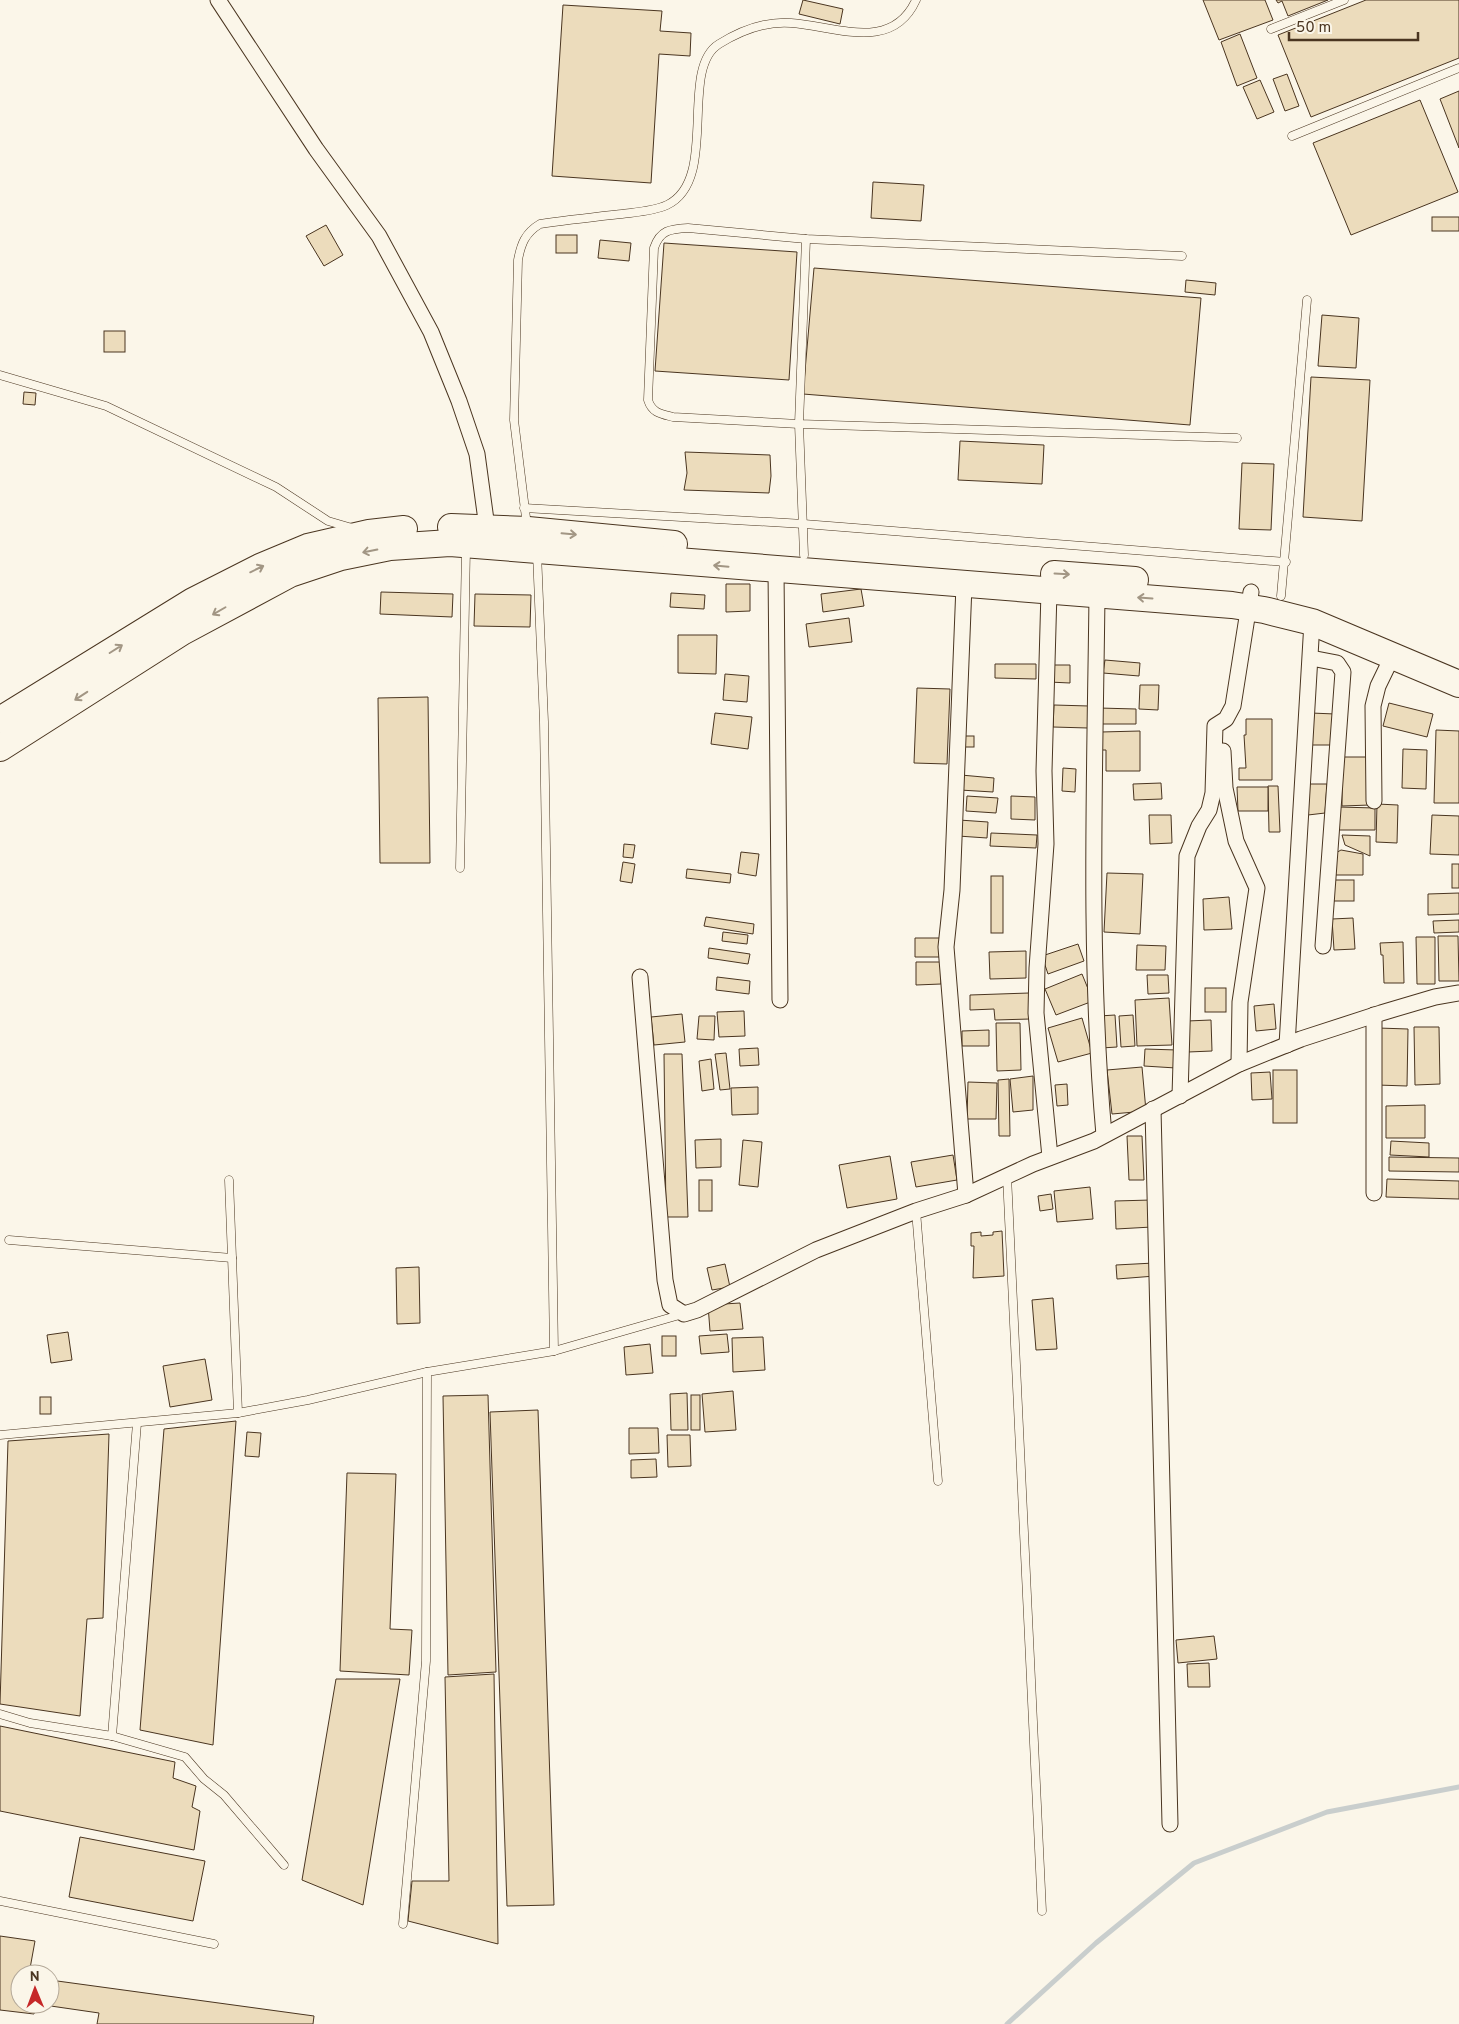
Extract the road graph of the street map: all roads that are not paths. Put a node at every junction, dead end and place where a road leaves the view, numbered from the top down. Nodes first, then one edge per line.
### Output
1 (218, 0) edge
2 (916, 0) edge
3 (1344, 0) edge
4 (1271, 29) dead end
5 (1459, 68) edge
6 (1292, 136) dead end
7 (806, 238) junction
8 (1182, 256) dead end
9 (1307, 300) dead end
10 (0, 375) edge
11 (799, 424) junction
12 (1237, 438) dead end
13 (804, 524) junction
14 (530, 530) junction
15 (369, 532) junction
16 (477, 536) junction
17 (804, 555) junction
18 (1286, 562) junction
19 (776, 570) junction
20 (964, 585) junction
21 (1049, 591) junction
22 (1097, 595) junction
23 (1281, 596) junction
24 (1250, 600) junction
25 (1312, 622) junction
26 (176, 623) junction
27 (1393, 655) junction
28 (1311, 658) junction
29 (1459, 665) edge
30 (1459, 684) edge
31 (0, 720) edge
32 (1226, 720) junction
33 (0, 748) edge
34 (1374, 801) dead end
35 (460, 868) dead end
36 (1323, 946) dead end
37 (640, 977) dead end
38 (1459, 993) edge
39 (780, 1000) dead end
40 (1374, 1015) junction
41 (1287, 1045) junction
42 (1239, 1064) junction
43 (1180, 1096) junction
44 (1154, 1109) junction
45 (1104, 1135) junction
46 (1050, 1157) junction
47 (1007, 1176) junction
48 (230, 1180) dead end
49 (1374, 1193) dead end
50 (966, 1195) junction
51 (916, 1210) junction
52 (9, 1240) dead end
53 (232, 1258) junction
54 (684, 1314) junction
55 (554, 1351) junction
56 (426, 1372) junction
57 (238, 1413) junction
58 (137, 1424) junction
59 (0, 1435) edge
60 (938, 1481) dead end
61 (0, 1714) edge
62 (112, 1736) junction
63 (1170, 1824) dead end
64 (284, 1865) dead end
65 (0, 1901) edge
66 (1042, 1911) dead end
67 (403, 1924) dead end
68 (214, 1944) dead end

1 - 16 street
2 - 14 lane
3 - 4 lane
5 - 6 lane
7 - 8 lane
7 - 11 lane
7 - 11 lane
9 - 18 lane
10 - 15 lane
11 - 12 lane
11 - 13 lane
13 - 14 lane
13 - 17 lane
13 - 18 lane
14 - 16 highway
14 -> 17 highway
19 -> 14 highway
14 - 55 lane
15 - 16 highway
26 -> 15 highway
16 -> 26 highway
16 - 35 lane
17 -> 24 highway
18 - 23 lane
19 - 20 highway
19 - 39 street
20 - 21 highway
20 - 50 street
21 - 22 highway
21 - 46 street
24 -> 22 highway
22 - 45 street
23 - 24 highway
23 - 29 highway
24 - 25 highway
24 - 32 street
25 - 27 highway
25 - 28 street
31 -> 26 highway
26 -> 33 highway
27 - 30 highway
27 - 34 street
28 - 36 street
28 - 41 street
32 - 42 street
32 - 43 street
37 - 54 street
38 - 40 street
40 - 41 street
40 - 49 street
41 - 42 street
42 - 43 street
43 - 44 street
44 - 45 street
44 - 63 street
45 - 46 street
46 - 47 street
47 - 50 street
47 - 66 lane
48 - 53 lane
50 - 51 street
51 - 54 street
51 - 60 lane
52 - 53 lane
53 - 57 lane
54 - 55 lane
55 - 56 lane
56 - 57 lane
56 - 67 lane
57 - 58 lane
58 - 59 lane
58 - 62 lane
61 - 62 lane
62 - 64 lane
65 - 68 lane

